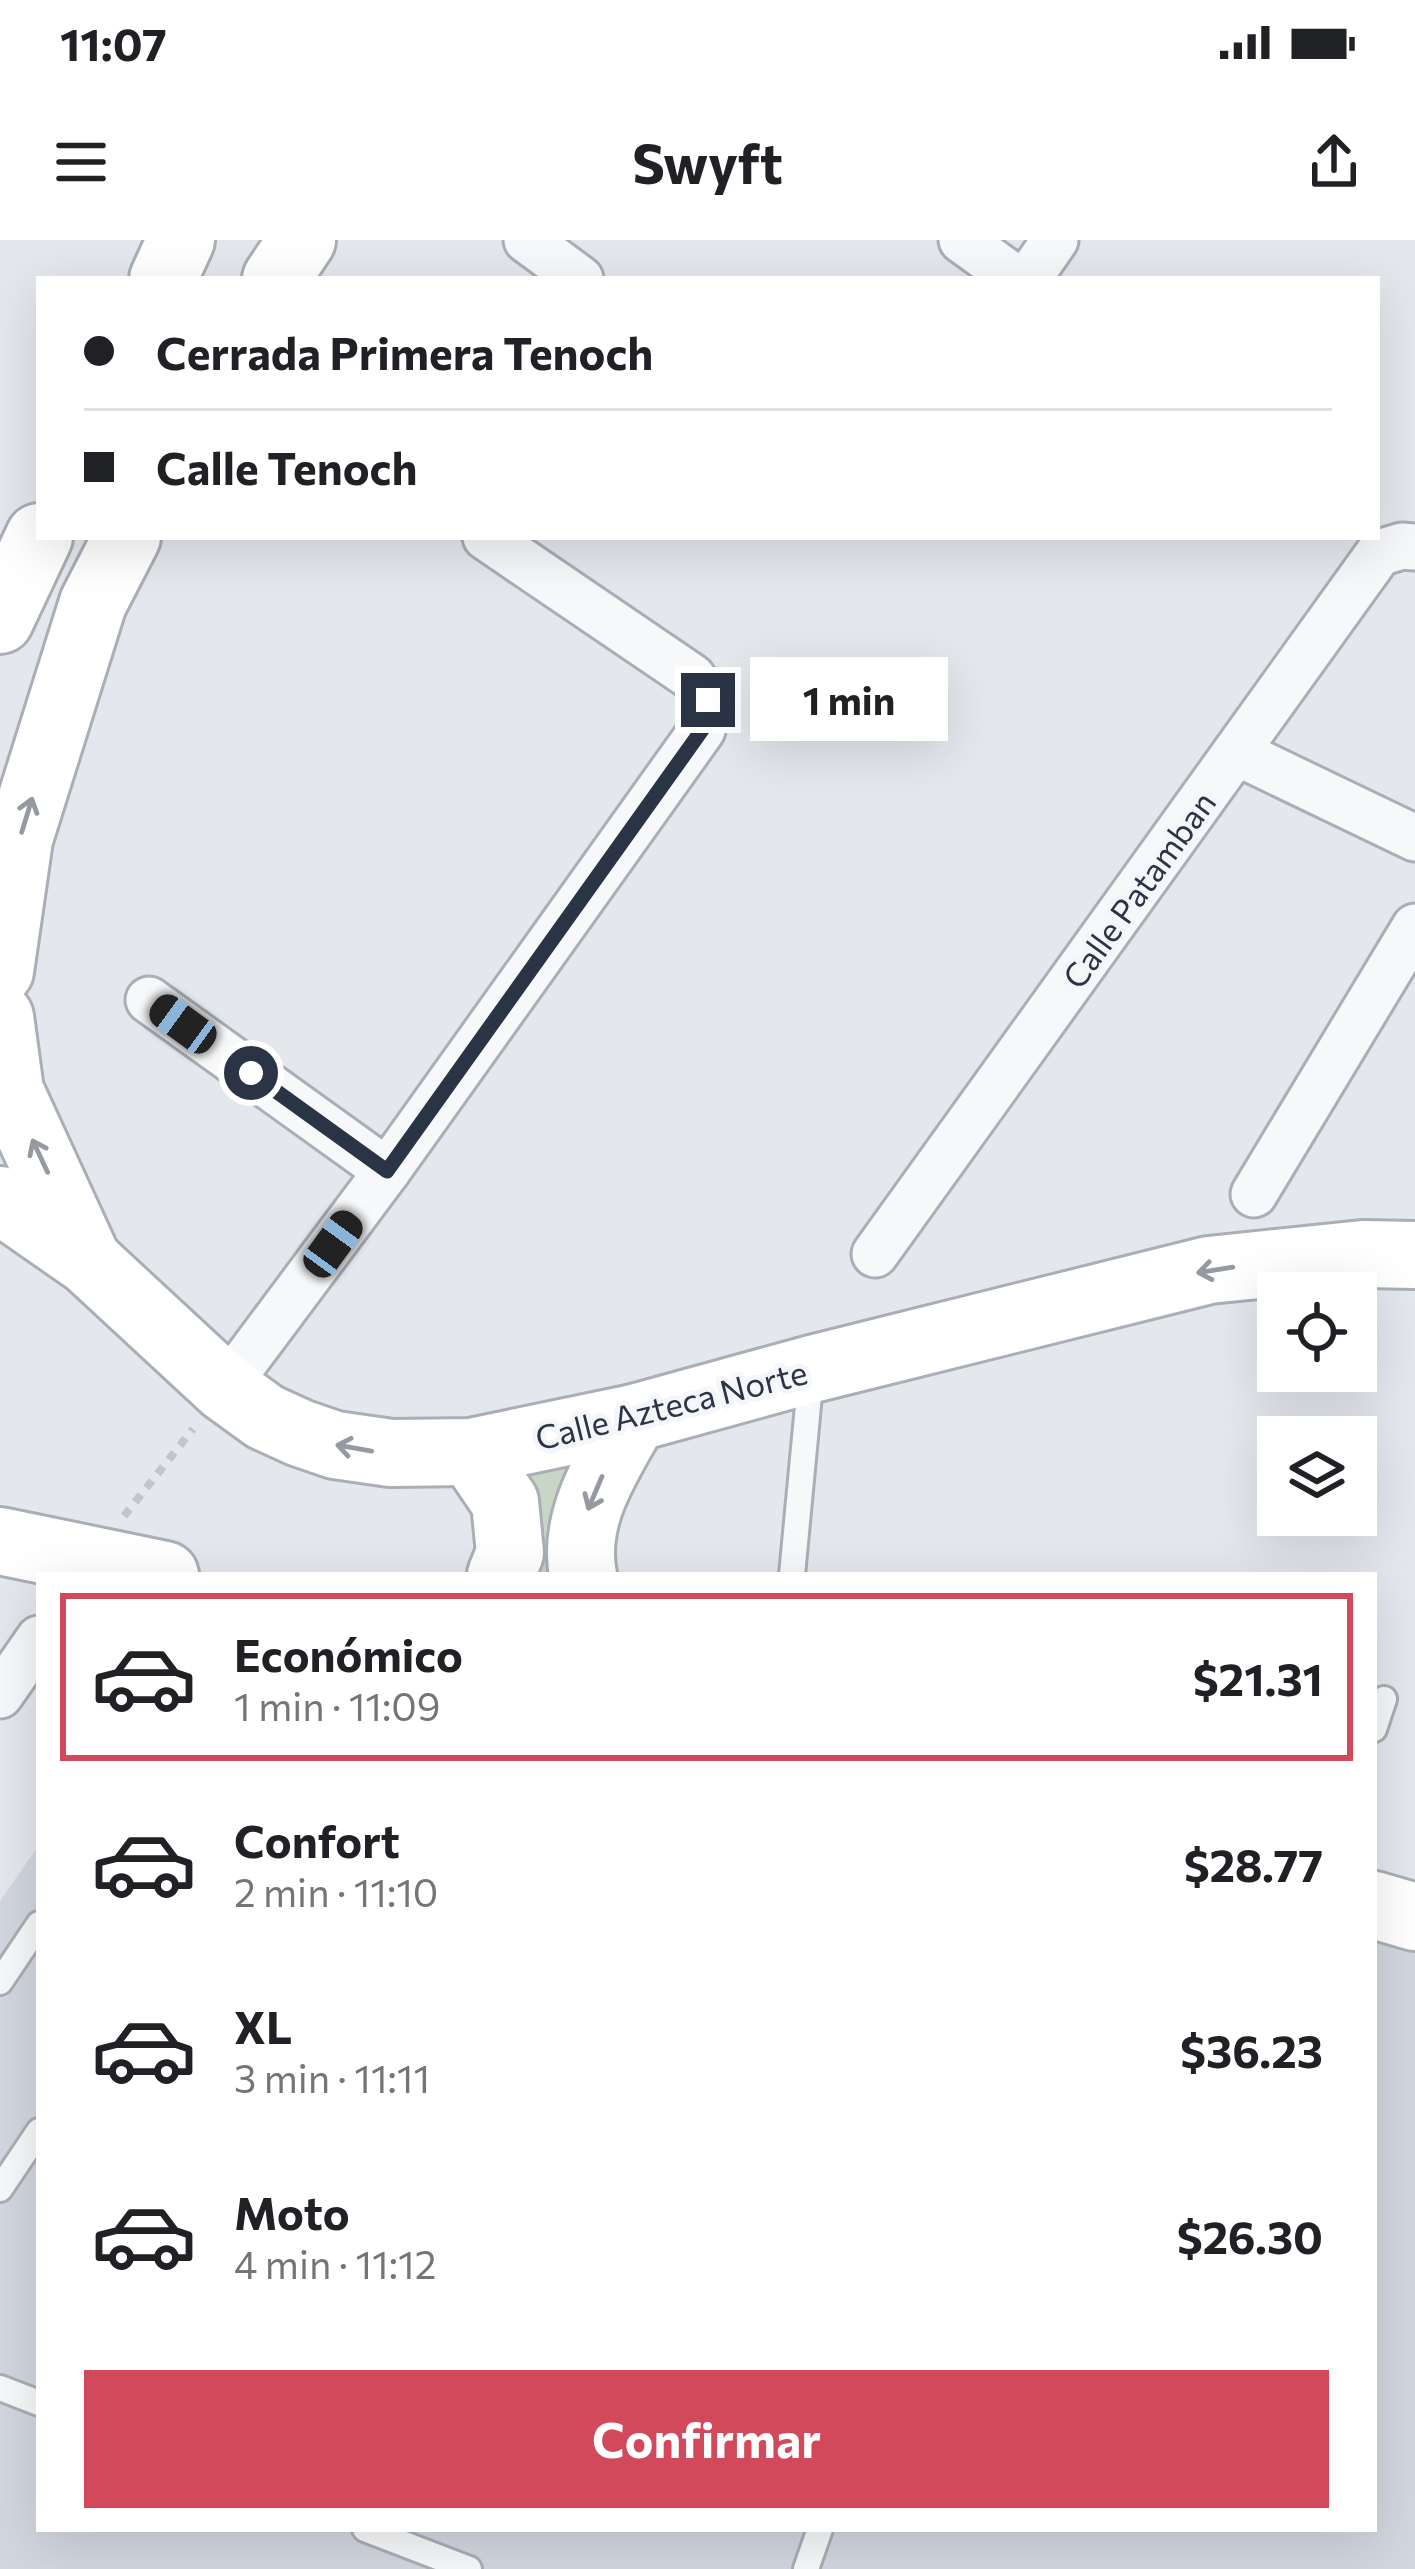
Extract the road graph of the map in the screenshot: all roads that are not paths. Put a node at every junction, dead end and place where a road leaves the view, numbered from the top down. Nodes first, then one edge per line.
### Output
1 (181, 240) edge
2 (302, 240) edge
3 (527, 240) edge
4 (962, 240) edge
5 (1055, 240) edge
6 (164, 276) edge
7 (278, 276) edge
8 (576, 276) edge
9 (1012, 276) edge
10 (1030, 276) edge
11 (39, 540) edge
12 (126, 540) edge
13 (490, 540) edge
14 (1415, 547) edge
15 (0, 620) edge
16 (1236, 752) junction
17 (1415, 838) edge
18 (1415, 928) edge
19 (0, 971) edge
20 (149, 1000) dead end
21 (0, 1017) edge
22 (387, 1171) junction
23 (1254, 1194) dead end
24 (0, 1200) edge
25 (875, 1255) dead end
26 (1415, 1255) edge
27 (89, 1262) junction
28 (812, 1369) junction
29 (225, 1388) junction
30 (634, 1418) junction
31 (471, 1452) junction
32 (0, 1540) edge
33 (85, 1567) edge
34 (135, 1572) edge
35 (502, 1572) edge
36 (582, 1572) edge
37 (792, 1572) edge
38 (36, 1644) edge
39 (0, 1694) edge
40 (1384, 1699) dead end
41 (1377, 1720) edge
42 (1377, 1906) edge
43 (1415, 1917) edge
44 (36, 1928) edge
45 (0, 1982) edge
46 (36, 2136) edge
47 (0, 2189) edge
48 (0, 2388) edge
49 (36, 2402) edge
50 (373, 2532) edge
51 (819, 2532) edge
52 (469, 2569) edge
53 (806, 2569) edge

1 - 6 main road
2 - 7 main road
3 - 8 street
4 - 9 street
5 - 10 street
11 - 15 main road
19 -> 12 main road
13 - 22 street
14 - 16 street, Calle Patamban
16 - 17 street
16 - 25 street, Calle Patamban
18 - 23 street
20 - 22 street
27 -> 21 main road
22 - 29 street
24 - 27 main road, Calle Azteca Norte
26 -> 28 main road, Calle Azteca Norte
27 - 29 main road, Calle Azteca Norte
28 - 30 main road, Calle Azteca Norte
28 - 37 lane
31 -> 29 main road, Calle Azteca Norte
30 - 31 main road, Calle Azteca Norte
30 -> 36 main road
31 - 35 main road
32 - 33 main road
33 - 34 main road
38 - 39 street
40 - 41 lane
42 - 43 main road
44 - 45 lane
46 - 47 lane
48 - 49 lane
50 - 52 lane
51 - 53 lane

